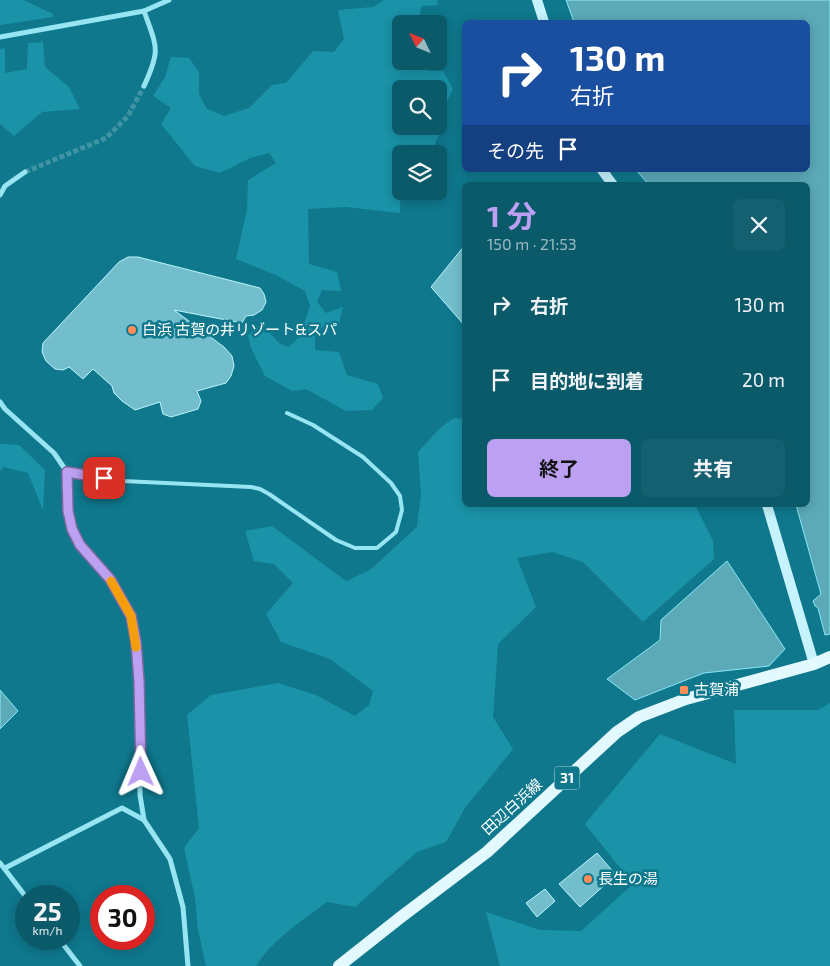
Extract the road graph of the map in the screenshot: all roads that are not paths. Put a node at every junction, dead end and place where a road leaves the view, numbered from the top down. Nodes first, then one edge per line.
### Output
1 (169, 0) edge
2 (537, 0) edge
3 (144, 11) junction
4 (543, 20) edge
5 (0, 37) edge
6 (144, 86) tunnel mouth
7 (25, 172) tunnel mouth
8 (0, 195) edge
9 (0, 402) edge
10 (288, 413) dead end
11 (67, 472) junction
12 (768, 507) edge
13 (830, 657) edge
14 (814, 664) junction
15 (144, 820) junction
16 (0, 863) edge
17 (5, 868) junction
18 (17, 885) edge
19 (68, 950) edge
20 (80, 966) edge
21 (188, 966) edge
22 (339, 966) edge

1 - 3 street
2 - 4 street
3 - 5 street
3 - 6 street
7 - 8 street
9 - 11 street
10 - 11 lane
11 - 15 street
12 - 14 street
13 - 14 main road, 田辺白浜線 / 31
14 - 22 main road, 田辺白浜線 / 31
15 - 17 street
15 - 21 street
16 - 17 street
17 - 18 street
19 - 20 street

